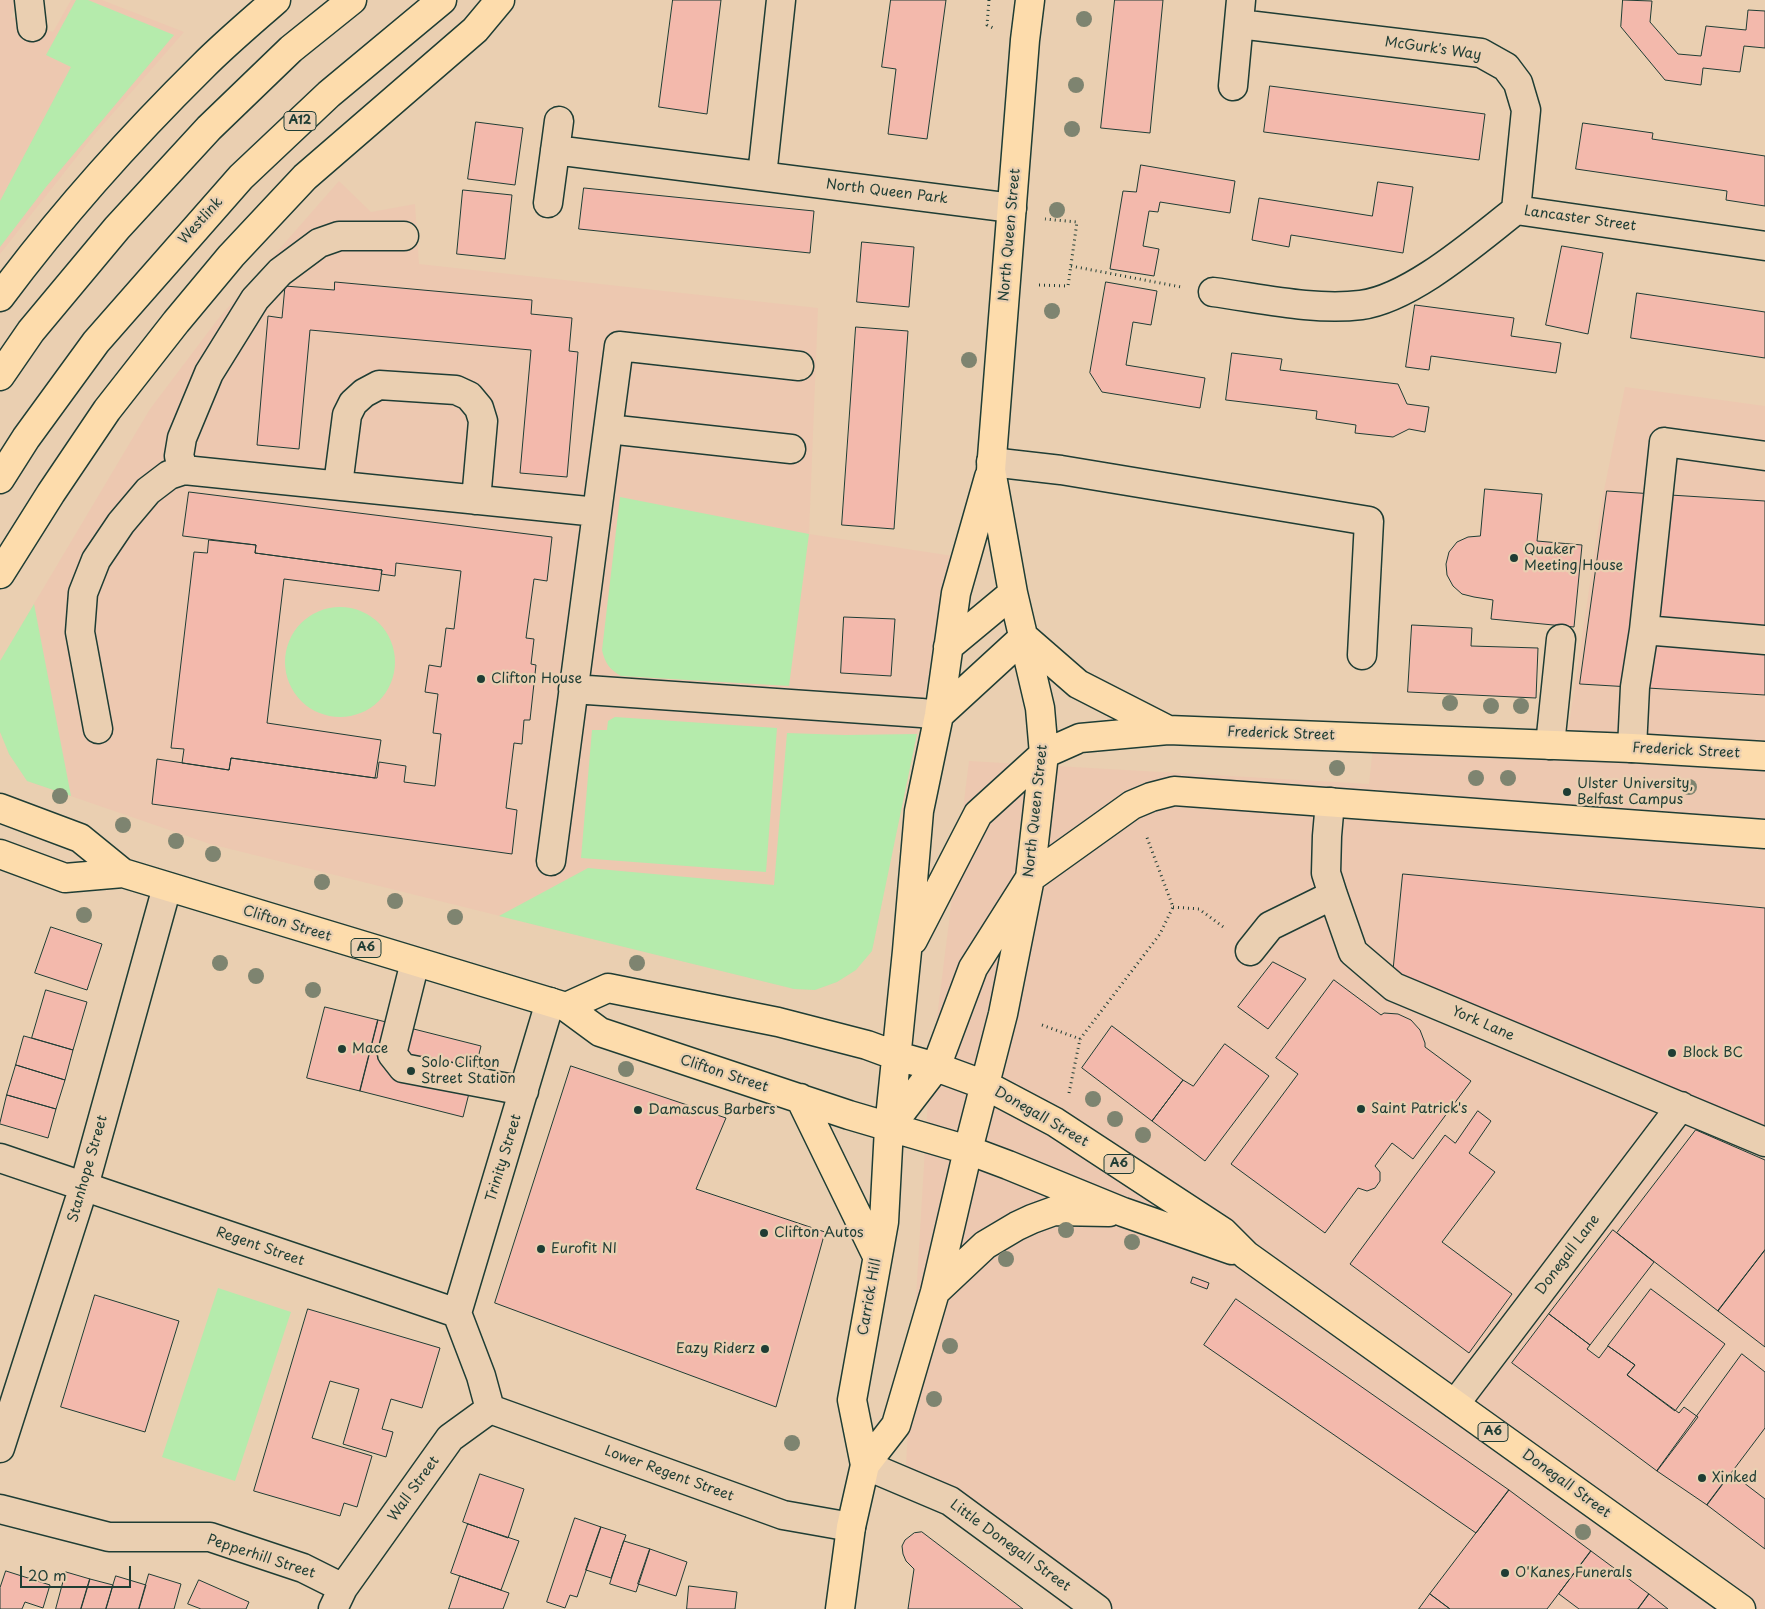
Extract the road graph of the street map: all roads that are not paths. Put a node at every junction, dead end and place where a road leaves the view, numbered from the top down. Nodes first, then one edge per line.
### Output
1 (29, 0) edge
2 (276, 0) edge
3 (352, 0) edge
4 (442, 0) edge
5 (500, 0) edge
6 (781, 0) edge
7 (1030, 0) edge
8 (1240, 12) edge
9 (32, 27) dead end
10 (1233, 86) dead end
11 (559, 121) dead end
12 (555, 150) junction
13 (762, 176) junction
14 (548, 203) dead end
15 (1516, 210) junction
16 (1012, 211) junction
17 (404, 236) dead end
18 (1765, 246) edge
19 (1213, 292) road end
20 (0, 297) edge
21 (799, 366) dead end
22 (0, 376) edge
23 (608, 429) junction
24 (790, 449) dead end
25 (1765, 456) edge
26 (991, 466) junction
27 (184, 470) junction
28 (0, 479) edge
29 (338, 485) junction
30 (476, 500) junction
31 (596, 512) junction
32 (0, 574) edge
33 (1013, 593) junction
34 (1644, 630) junction
35 (1024, 637) junction
36 (1561, 640) dead end
37 (1765, 640) edge
38 (948, 647) junction
39 (1362, 655) dead end
40 (573, 689) junction
41 (939, 715) junction
42 (98, 729) dead end
43 (1168, 730) junction
44 (1550, 745) junction
45 (1632, 748) junction
46 (1044, 754) junction
47 (1765, 756) edge
48 (1330, 802) junction
49 (0, 808) edge
50 (1765, 834) edge
51 (0, 854) edge
52 (551, 861) dead end
53 (123, 873) junction
54 (1030, 878) junction
55 (167, 887) junction
56 (1332, 895) junction
57 (1251, 949) road end
58 (907, 950) junction
59 (415, 962) junction
60 (558, 1005) junction
61 (897, 1056) junction
62 (936, 1066) junction
63 (985, 1085) junction
64 (524, 1091) junction
65 (800, 1098) junction
66 (1681, 1106) junction
67 (889, 1128) junction
68 (1765, 1142) edge
69 (968, 1150) junction
70 (0, 1158) edge
71 (84, 1186) junction
72 (1123, 1212) junction
73 (1246, 1255) junction
74 (877, 1256) junction
75 (935, 1292) junction
76 (457, 1314) junction
77 (1455, 1404) junction
78 (490, 1410) junction
79 (0, 1448) edge
80 (865, 1465) junction
81 (0, 1509) edge
82 (851, 1527) junction
83 (338, 1598) edge
84 (1092, 1607) edge
85 (840, 1609) edge
86 (1741, 1609) edge

1 - 9 street
2 - 20 main road
3 - 22 main road
4 - 28 main road, Westlink / A12
5 - 32 main road
6 - 13 street
7 - 16 main road, North Queen Street
8 - 10 street, McGurk's Way
8 - 15 street, McGurk's Way
11 - 12 street
12 - 13 street, North Queen Park
12 - 14 street
13 - 16 street, North Queen Park
15 - 18 street, Lancaster Street
15 - 19 street, Lancaster Street
16 - 26 main road, North Queen Street
17 - 27 street
21 - 23 street
23 - 24 street
23 - 31 street
25 - 34 street
26 - 33 main road, North Queen Street
26 - 38 main road, North Queen Street
26 - 39 street
27 - 29 street
27 - 42 street
29 - 30 street
29 - 30 street
30 - 31 street
31 - 40 street
33 - 35 main road, North Queen Street
33 - 38 main road
34 - 37 street
34 - 45 street
35 - 41 main road
35 - 43 main road
35 - 46 main road, North Queen Street
36 - 44 street
38 - 41 main road, North Queen Street
40 - 41 street
40 - 52 street
41 - 58 main road, North Queen Street
43 - 44 main road, Frederick Street
43 - 46 main road, Frederick Street
44 - 45 main road, Frederick Street
45 - 47 main road, Frederick Street
46 - 54 main road, North Queen Street
46 - 58 main road, Frederick Street
48 - 50 main road
48 - 54 main road
48 - 56 street, York Lane
49 - 53 main road, Clifton Street / A6
51 - 53 main road, Clifton Street / A6
53 - 55 main road, Clifton Street / A6
54 - 62 main road
54 - 63 main road, North Queen Street
55 - 59 main road, Clifton Street / A6
55 - 71 street, Stanhope Street
56 - 57 street
56 - 66 street, York Lane
58 - 61 main road, North Queen Street
59 - 60 main road, Clifton Street / A6
59 - 64 street
60 - 61 main road, A6
60 - 64 street, Trinity Street
60 - 65 main road, Clifton Street / A6
61 - 62 main road, Donegall Street / A6
61 - 67 main road, North Queen Street
62 - 63 main road, Donegall Street / A6
62 - 67 main road
63 - 69 main road, North Queen Street
63 - 73 main road, Donegall Street / A6
64 - 76 street, Trinity Street
65 - 67 main road, Clifton Street / A6
65 - 74 main road
66 - 68 street, York Lane
66 - 77 street, Donegall Lane
67 - 69 main road, Donegall Street / A6
67 - 74 main road, Carrick Hill
69 - 72 main road, Donegall Street / A6
69 - 75 main road, Carrick Hill
70 - 71 street, Regent Street
71 - 76 street, Regent Street
71 - 79 street, Stanhope Street
72 - 73 main road, Donegall Street / A6
72 - 75 main road
73 - 77 main road, Donegall Street / A6
74 - 80 main road, Carrick Hill
75 - 80 main road, Carrick Hill
76 - 78 street
77 - 86 main road, Donegall Street / A6
78 - 82 street, Lower Regent Street
78 - 83 street, Wall Street
80 - 82 main road, Carrick Hill
80 - 84 street, Little Donegall Street
81 - 83 street, Pepperhill Street
82 - 85 main road, Carrick Hill

